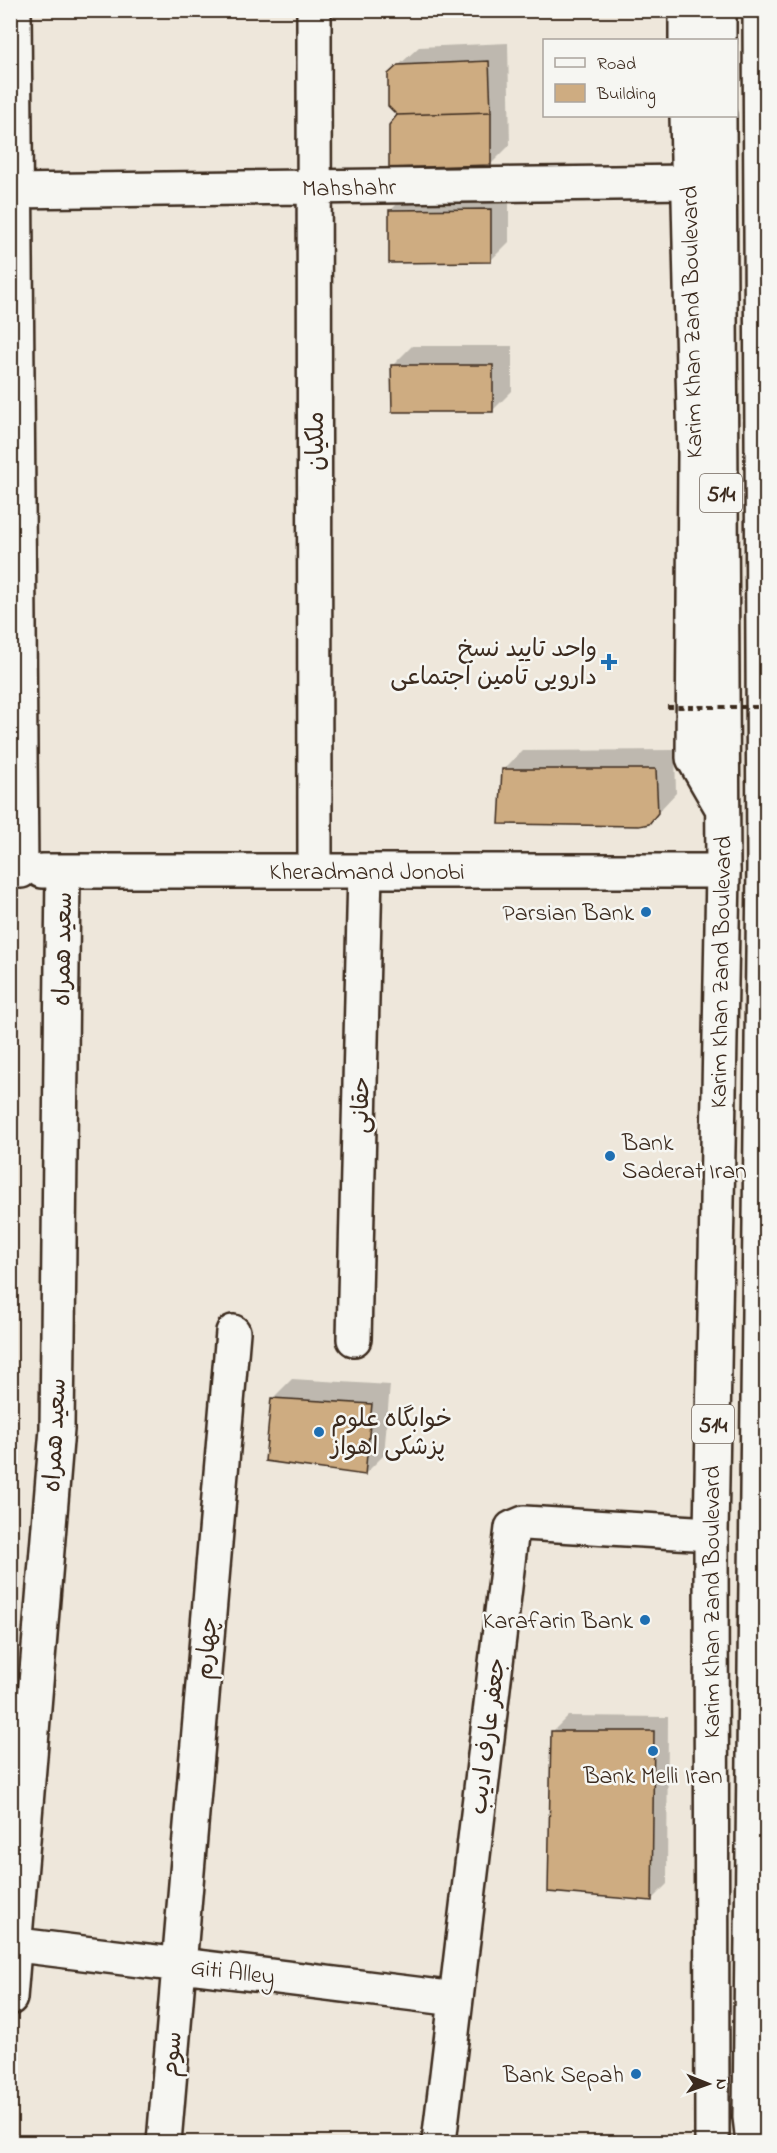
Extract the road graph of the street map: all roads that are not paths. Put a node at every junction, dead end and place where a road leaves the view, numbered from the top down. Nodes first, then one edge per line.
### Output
1 (14, 10) edge
2 (314, 10) edge
3 (686, 10) edge
4 (760, 20) edge
5 (686, 39) edge
6 (687, 117) edge
7 (719, 117) edge
8 (688, 182) junction
9 (314, 187) junction
10 (13, 191) edge
11 (723, 810) junction
12 (765, 820) edge
13 (765, 865) edge
14 (16, 871) edge
15 (63, 871) junction
16 (315, 871) junction
17 (365, 871) junction
18 (723, 871) junction
19 (233, 1332) dead end
20 (354, 1339) dead end
21 (711, 1534) junction
22 (13, 1944) edge
23 (179, 1965) junction
24 (10, 1998) edge
25 (456, 1999) junction
26 (757, 2133) edge
27 (164, 2142) edge
28 (439, 2142) edge
29 (712, 2142) edge

1 - 10 street
2 - 9 street, ملکیان
3 - 5 street
4 - 12 street, Karim Khan Zand Boulevard / 514
6 - 8 street, Karim Khan Zand Boulevard
7 - 11 street, Karim Khan Zand Boulevard / 514
8 - 9 street, Mahshahr
8 - 11 street, Karim Khan Zand Boulevard
9 - 10 street, Mahshahr
9 - 16 street, ملکیان
10 - 14 street
11 - 18 street, Karim Khan Zand Boulevard / 514
12 - 13 street, Karim Khan Zand Boulevard / 514
13 - 26 street, Karim Khan Zand Boulevard / 514
14 - 15 street, Kheradmand Jonobi
15 - 16 street, Kheradmand Jonobi
15 - 22 street, سعید همراه
16 - 17 street, Kheradmand Jonobi
17 - 18 street, Kheradmand Jonobi
17 - 20 street, حقانی
18 - 21 street, Karim Khan Zand Boulevard / 514
19 - 23 street, چهارم
21 - 25 street, جعفر عارف ادیب
21 - 29 street, Karim Khan Zand Boulevard / 514
22 - 23 street, Giti Alley
22 - 24 street, سعید همراه
23 - 25 street, Giti Alley
23 - 27 street, سوم
25 - 28 street, جعفر عارف ادیب

